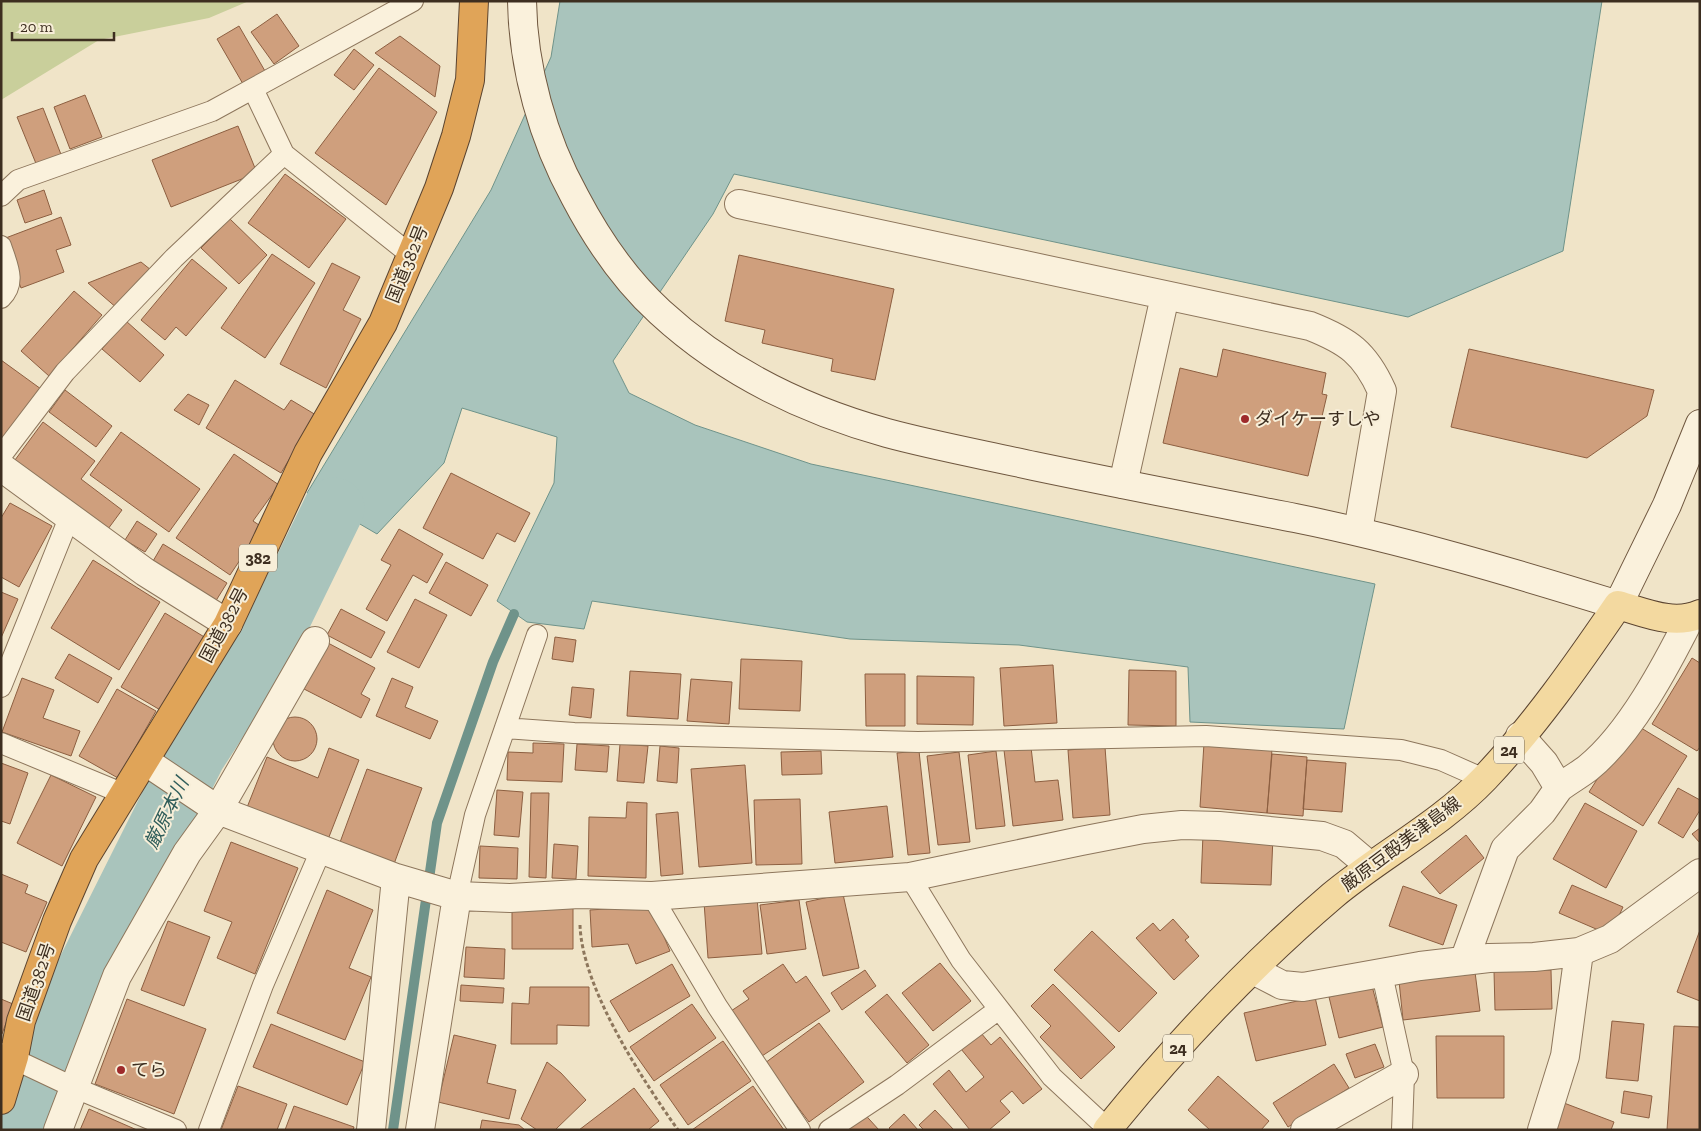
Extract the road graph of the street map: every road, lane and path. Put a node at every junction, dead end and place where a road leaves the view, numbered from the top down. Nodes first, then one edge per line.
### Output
1 (413, 1) edge
2 (474, 1) edge
3 (522, 1) edge
4 (253, 89) junction
5 (284, 154) junction
6 (1, 196) edge
7 (739, 204) dead end
8 (1, 246) edge
9 (412, 255) junction
10 (1165, 296) junction
11 (1, 298) edge
12 (1700, 424) edge
13 (1, 456) edge
14 (1, 467) edge
15 (1123, 484) junction
16 (69, 518) junction
17 (1358, 530) junction
18 (1618, 605) junction
19 (1695, 616) edge
20 (228, 624) junction
21 (537, 635) dead end
22 (315, 641) dead end
23 (1, 687) edge
24 (505, 728) junction
25 (1520, 736) junction
26 (1, 743) edge
27 (151, 766) junction
28 (1484, 780) junction
29 (1559, 788) junction
30 (124, 794) junction
31 (212, 806) junction
32 (321, 850) junction
33 (1370, 866) junction
34 (1700, 872) edge
35 (910, 877) junction
36 (402, 880) junction
37 (450, 894) junction
38 (579, 894) junction
39 (652, 896) junction
40 (1579, 952) junction
41 (1464, 961) junction
42 (1252, 970) junction
43 (1382, 974) junction
44 (999, 1009) junction
45 (12, 1057) edge
46 (1404, 1074) junction
47 (69, 1085) junction
48 (1, 1100) edge
49 (1108, 1129) edge
50 (58, 1130) edge
51 (176, 1130) edge
52 (209, 1130) edge
53 (370, 1130) edge
54 (420, 1130) edge
55 (678, 1130) edge
56 (800, 1130) edge
57 (830, 1130) edge
58 (1305, 1130) edge
59 (1402, 1130) edge
60 (1542, 1130) edge

1 - 4 lane
2 - 9 highway, 国道382号 / 382
3 - 15 street
4 - 5 lane
4 - 6 lane
5 - 9 lane
5 - 13 lane
7 - 10 street
8 - 11 lane
9 - 20 highway, 国道382号 / 382
10 - 15 street
10 - 17 street
12 - 18 street
14 - 16 street
15 - 17 street
16 - 20 street
16 - 23 lane
17 - 18 street
18 - 19 main road
18 - 25 main road, 厳原豆酘美津島線 / 24
19 - 29 street
20 - 27 highway, 国道382号 / 382
21 - 24 lane
22 - 31 street
24 - 28 lane
24 - 37 lane
25 - 28 main road, 厳原豆酘美津島線 / 24
25 - 29 street
26 - 30 lane
27 - 30 highway, 国道382号 / 382
27 - 31 street
28 - 33 main road, 厳原豆酘美津島線 / 24
29 - 41 street
30 - 45 highway, 国道382号 / 382
31 - 32 street
31 - 47 street
32 - 36 street
32 - 52 lane
33 - 35 street
33 - 42 main road, 厳原豆酘美津島線 / 24
34 - 40 street
35 - 39 street
35 - 44 lane
36 - 37 street
36 - 53 street
37 - 38 street
37 - 54 street
38 - 39 street
38 - 55 path
39 - 56 lane
40 - 41 street
40 - 60 street
41 - 43 street
42 - 43 street
42 - 49 main road, 厳原豆酘美津島線 / 24
43 - 46 lane
44 - 49 lane
44 - 57 lane
45 - 47 lane
45 - 48 highway, 国道382号 / 382
46 - 58 street
46 - 59 lane
47 - 50 street
47 - 51 lane

